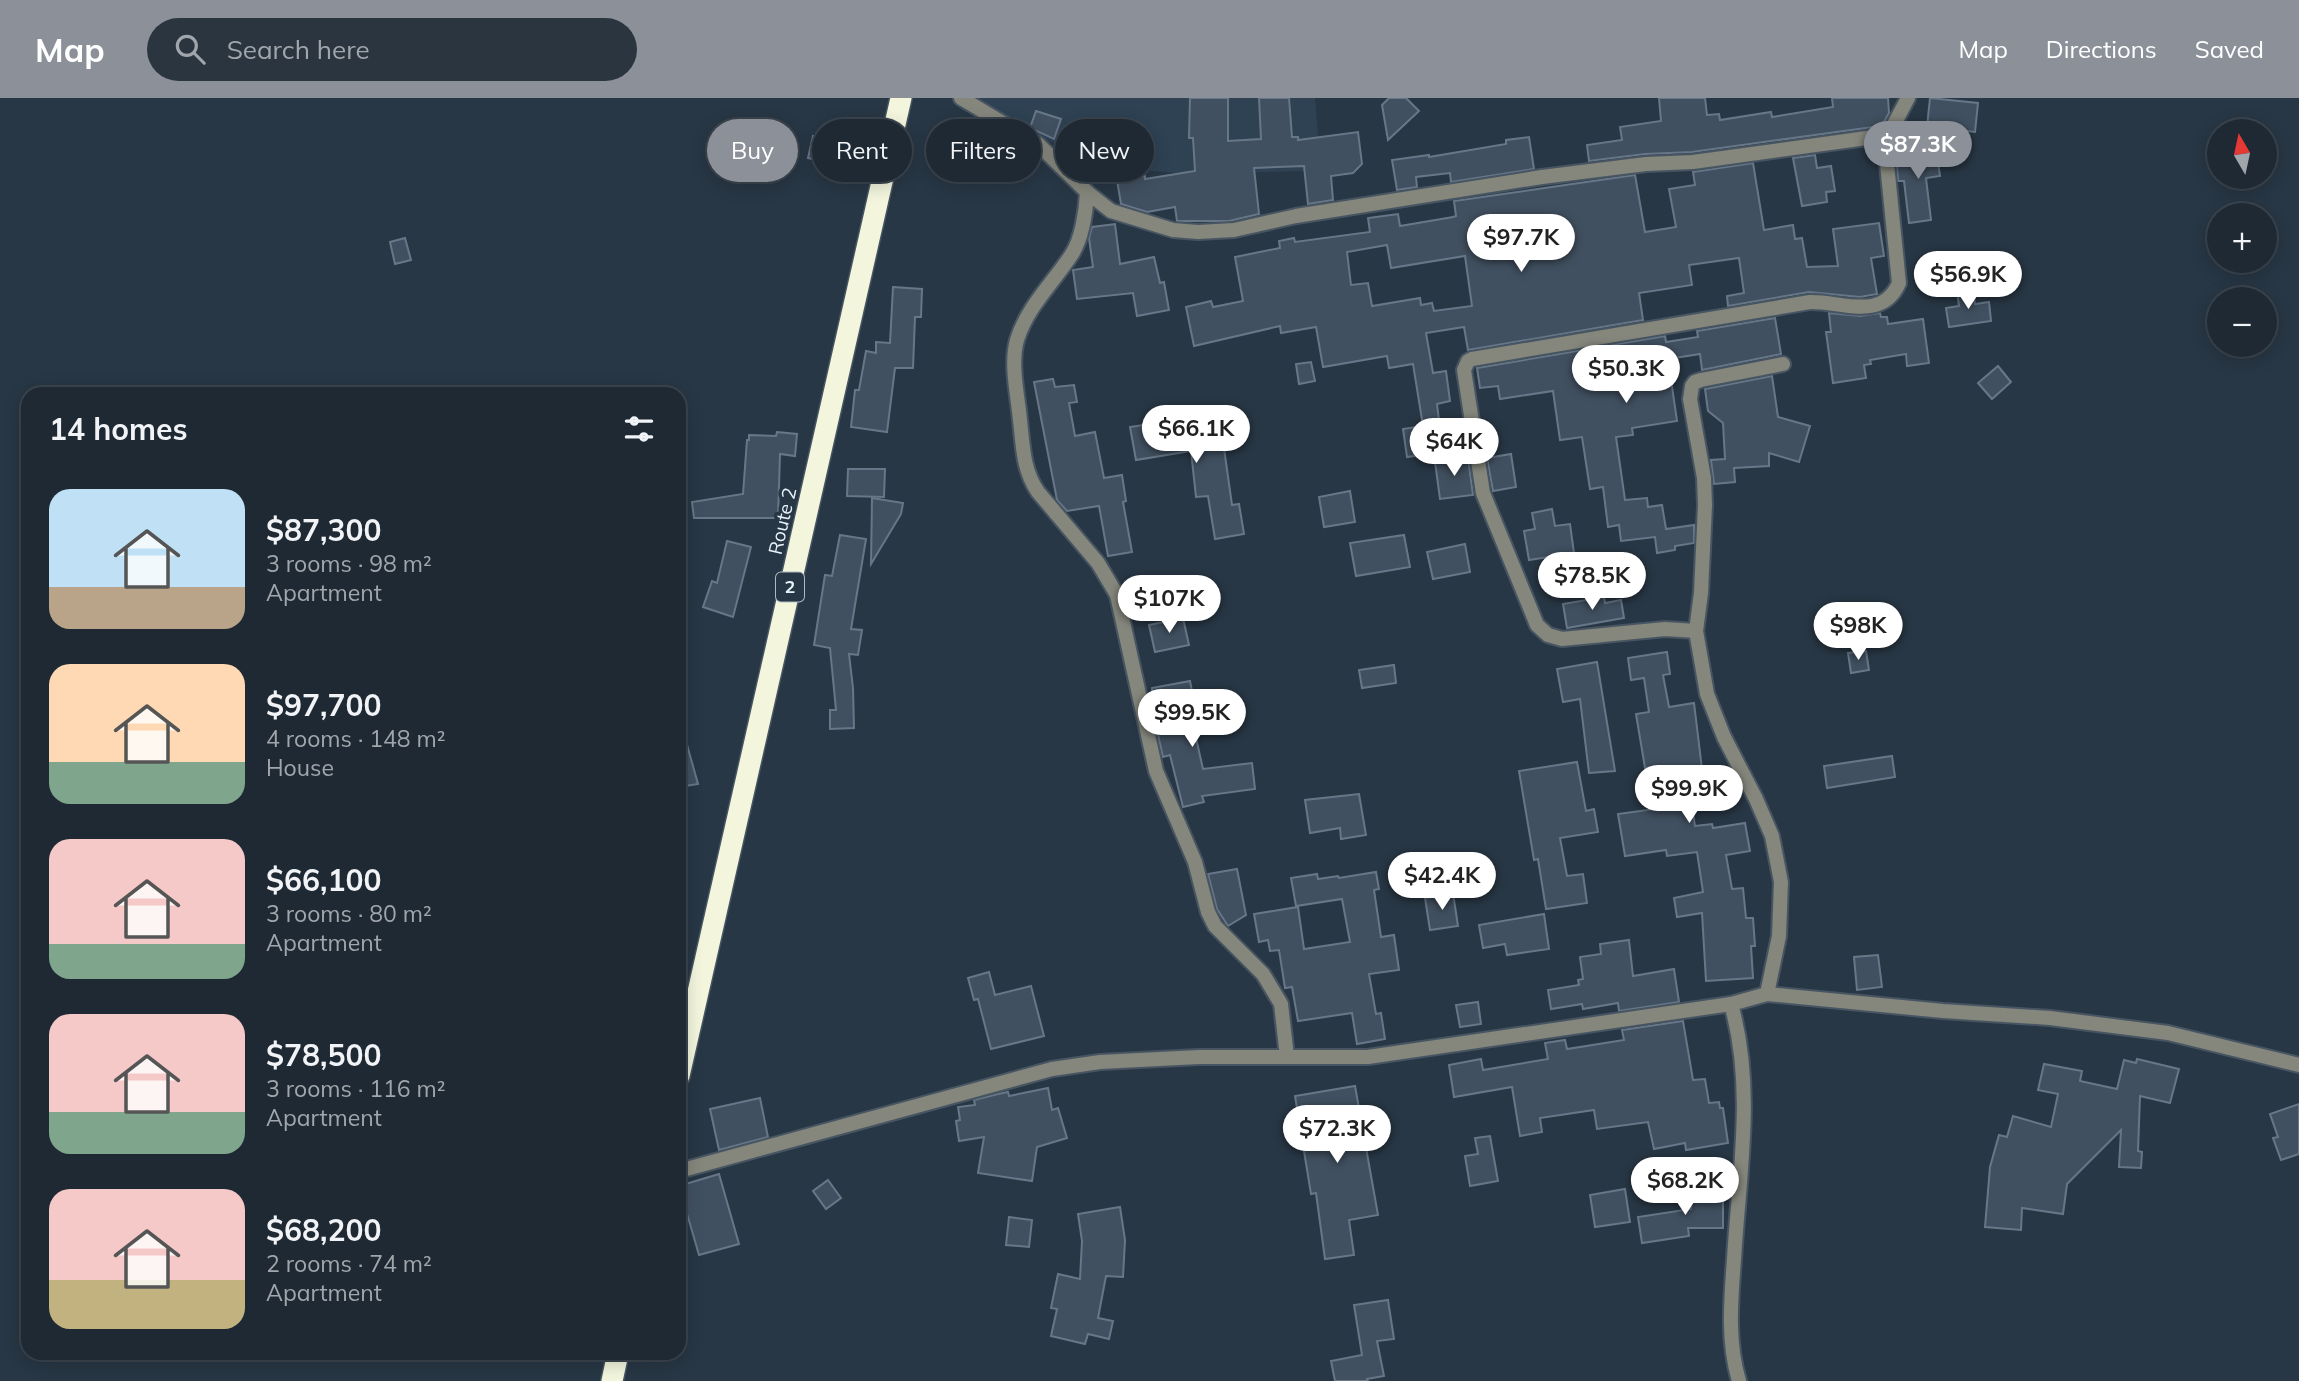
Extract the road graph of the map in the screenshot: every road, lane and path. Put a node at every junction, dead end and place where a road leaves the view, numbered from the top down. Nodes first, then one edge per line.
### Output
1 (901, 98) edge
2 (961, 98) edge
3 (1908, 98) edge
4 (1883, 145) junction
5 (1087, 192) junction
6 (1783, 364) dead end
7 (1696, 631) junction
8 (1767, 994) junction
9 (1731, 1004) junction
10 (686, 1045) edge
11 (1287, 1057) junction
12 (2299, 1065) edge
13 (686, 1169) edge
14 (616, 1360) edge
15 (612, 1381) edge
16 (1739, 1381) edge

1 - 10 highway, Route 2 / 2
2 - 5 street
3 - 4 street
4 - 5 street
4 - 7 street
5 - 11 street
6 - 7 street
7 - 8 street
8 - 9 street
8 - 12 street
9 - 11 street
9 - 16 street
11 - 13 street
14 - 15 highway

